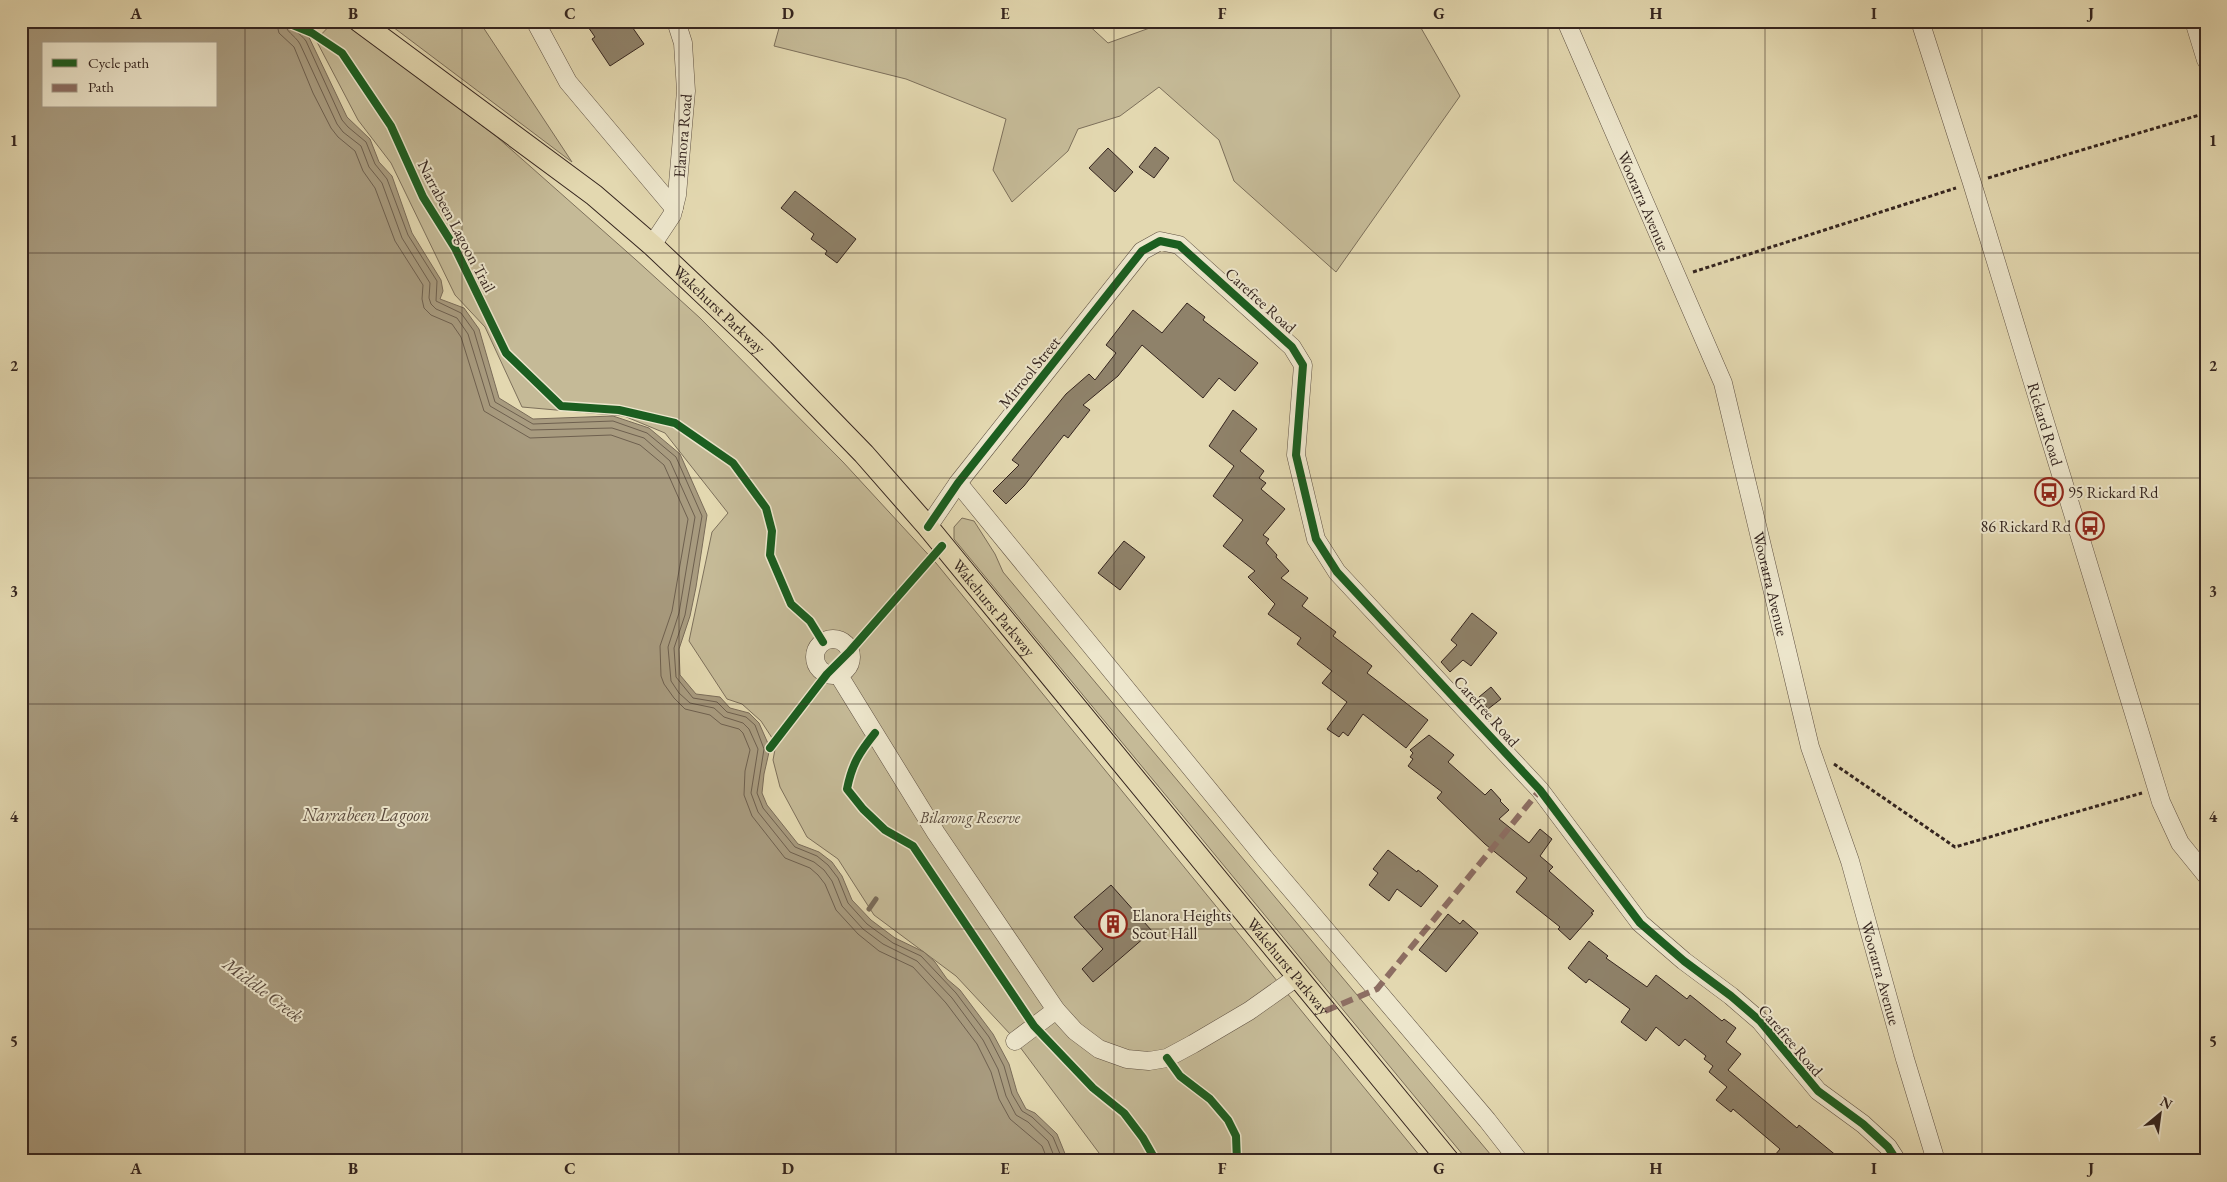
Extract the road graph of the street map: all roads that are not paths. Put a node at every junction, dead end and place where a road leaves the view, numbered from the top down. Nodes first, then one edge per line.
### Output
1 (358, 21) edge
2 (535, 21) edge
3 (676, 21) edge
4 (1566, 21) edge
5 (1920, 21) edge
6 (2194, 21) edge
7 (2206, 60) edge
8 (674, 208) junction
9 (1160, 241) joint
10 (652, 245) junction
11 (958, 482) junction
12 (928, 527) junction
13 (838, 674) dead end
14 (2206, 875) edge
15 (1297, 977) junction
16 (1056, 1010) junction
17 (1015, 1041) dead end
18 (1450, 1161) edge
19 (1519, 1161) edge
20 (1897, 1161) edge
21 (1936, 1161) edge

1 - 10 main road, Wakehurst Parkway
2 - 8 street
3 - 8 street, Elanora Road
4 - 21 street, Woorarra Avenue
5 - 14 street, Rickard Road
6 - 7 street
8 - 10 street, Elanora Road
9 - 11 street, Mirrool Street
9 - 20 street, Carefree Road
10 - 12 main road, Wakehurst Parkway
11 - 12 street, Mirrool Street
11 - 19 street
12 - 15 main road, Wakehurst Parkway
13 - 16 street
15 - 16 street
15 - 18 main road, Wakehurst Parkway
16 - 17 street

